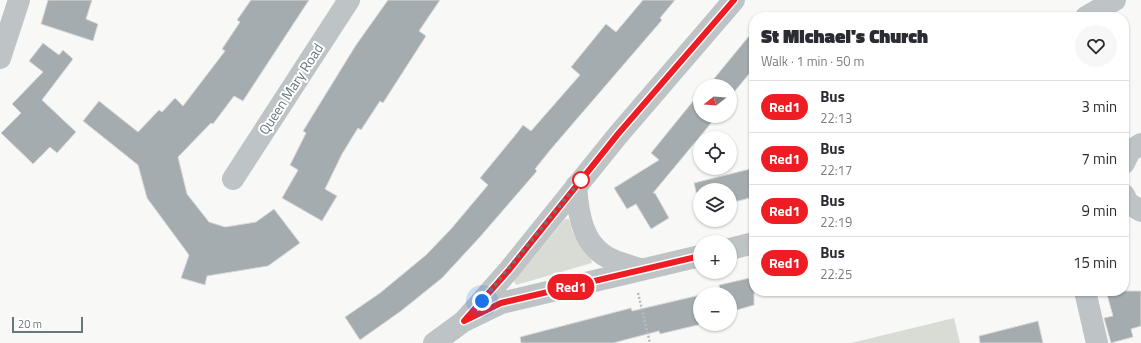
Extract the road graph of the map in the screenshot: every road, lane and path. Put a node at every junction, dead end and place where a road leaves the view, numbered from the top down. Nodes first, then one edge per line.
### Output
1 (19, 0) edge
2 (349, 0) edge
3 (734, 0) edge
4 (1115, 0) edge
5 (1095, 12) edge
6 (0, 58) edge
7 (233, 179) dead end
8 (576, 186) junction
9 (1129, 204) edge
10 (1141, 211) edge
11 (749, 244) edge
12 (737, 247) edge
13 (693, 258) edge
14 (636, 270) junction
15 (1086, 296) edge
16 (464, 321) junction
17 (434, 343) edge
18 (650, 343) edge
19 (1097, 343) edge

1 - 6 street
2 - 7 street, Queen Mary Road
3 - 8 street
4 - 5 street
8 - 14 street
8 - 16 street
9 - 10 street
11 - 12 street
13 - 14 street
14 - 16 street
14 - 18 path
15 - 19 street
16 - 17 street

